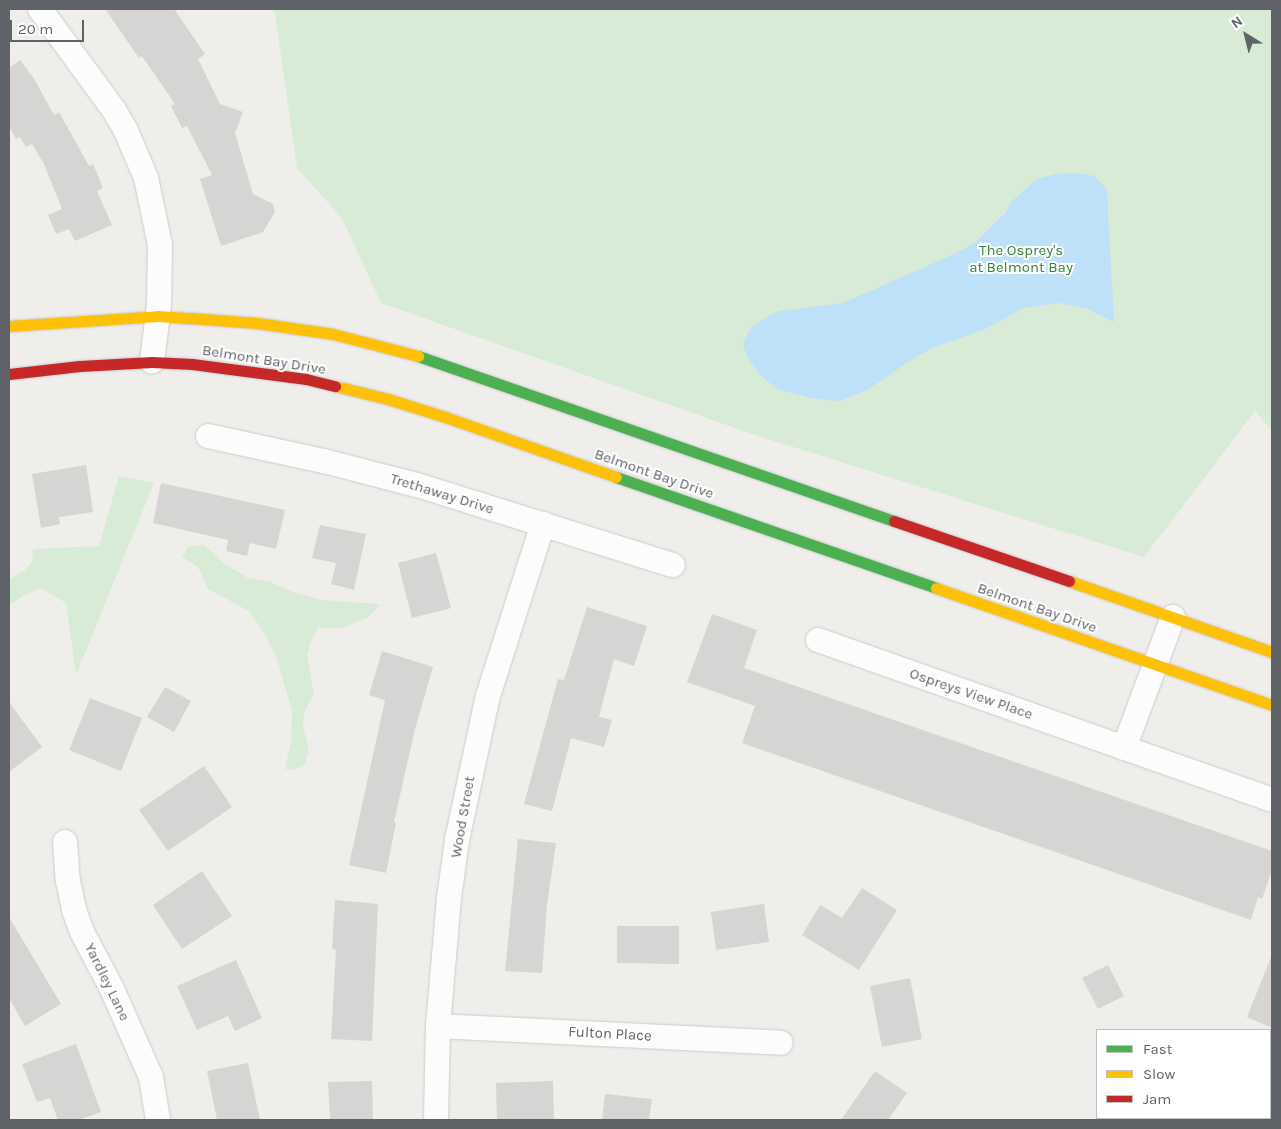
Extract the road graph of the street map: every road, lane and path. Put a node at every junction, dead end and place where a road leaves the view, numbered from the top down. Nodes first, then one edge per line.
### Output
1 (40, 9) edge
2 (158, 316) junction
3 (9, 326) edge
4 (152, 362) junction
5 (9, 374) edge
6 (208, 436) dead end
7 (543, 524) junction
8 (673, 565) dead end
9 (1173, 617) junction
10 (818, 640) dead end
11 (1272, 652) edge
12 (1155, 665) junction
13 (1272, 706) edge
14 (1124, 748) junction
15 (1272, 800) edge
16 (65, 842) dead end
17 (438, 1026) junction
18 (781, 1043) dead end
19 (158, 1120) edge
20 (436, 1120) edge

1 - 2 street
2 - 3 street, Belmont Bay Drive
2 - 4 street
2 - 9 street, Belmont Bay Drive
4 - 5 street, Belmont Bay Drive
4 - 12 street, Belmont Bay Drive
6 - 7 street, Trethaway Drive
7 - 8 street, Trethaway Drive
7 - 17 street, Wood Street
9 - 11 street, Belmont Bay Drive
9 - 12 street
10 - 14 street, Ospreys View Place
12 - 13 street, Belmont Bay Drive
12 - 14 street
14 - 15 street, Ospreys View Place
16 - 19 street, Yardley Lane
17 - 18 street, Fulton Place
17 - 20 street, Wood Street

